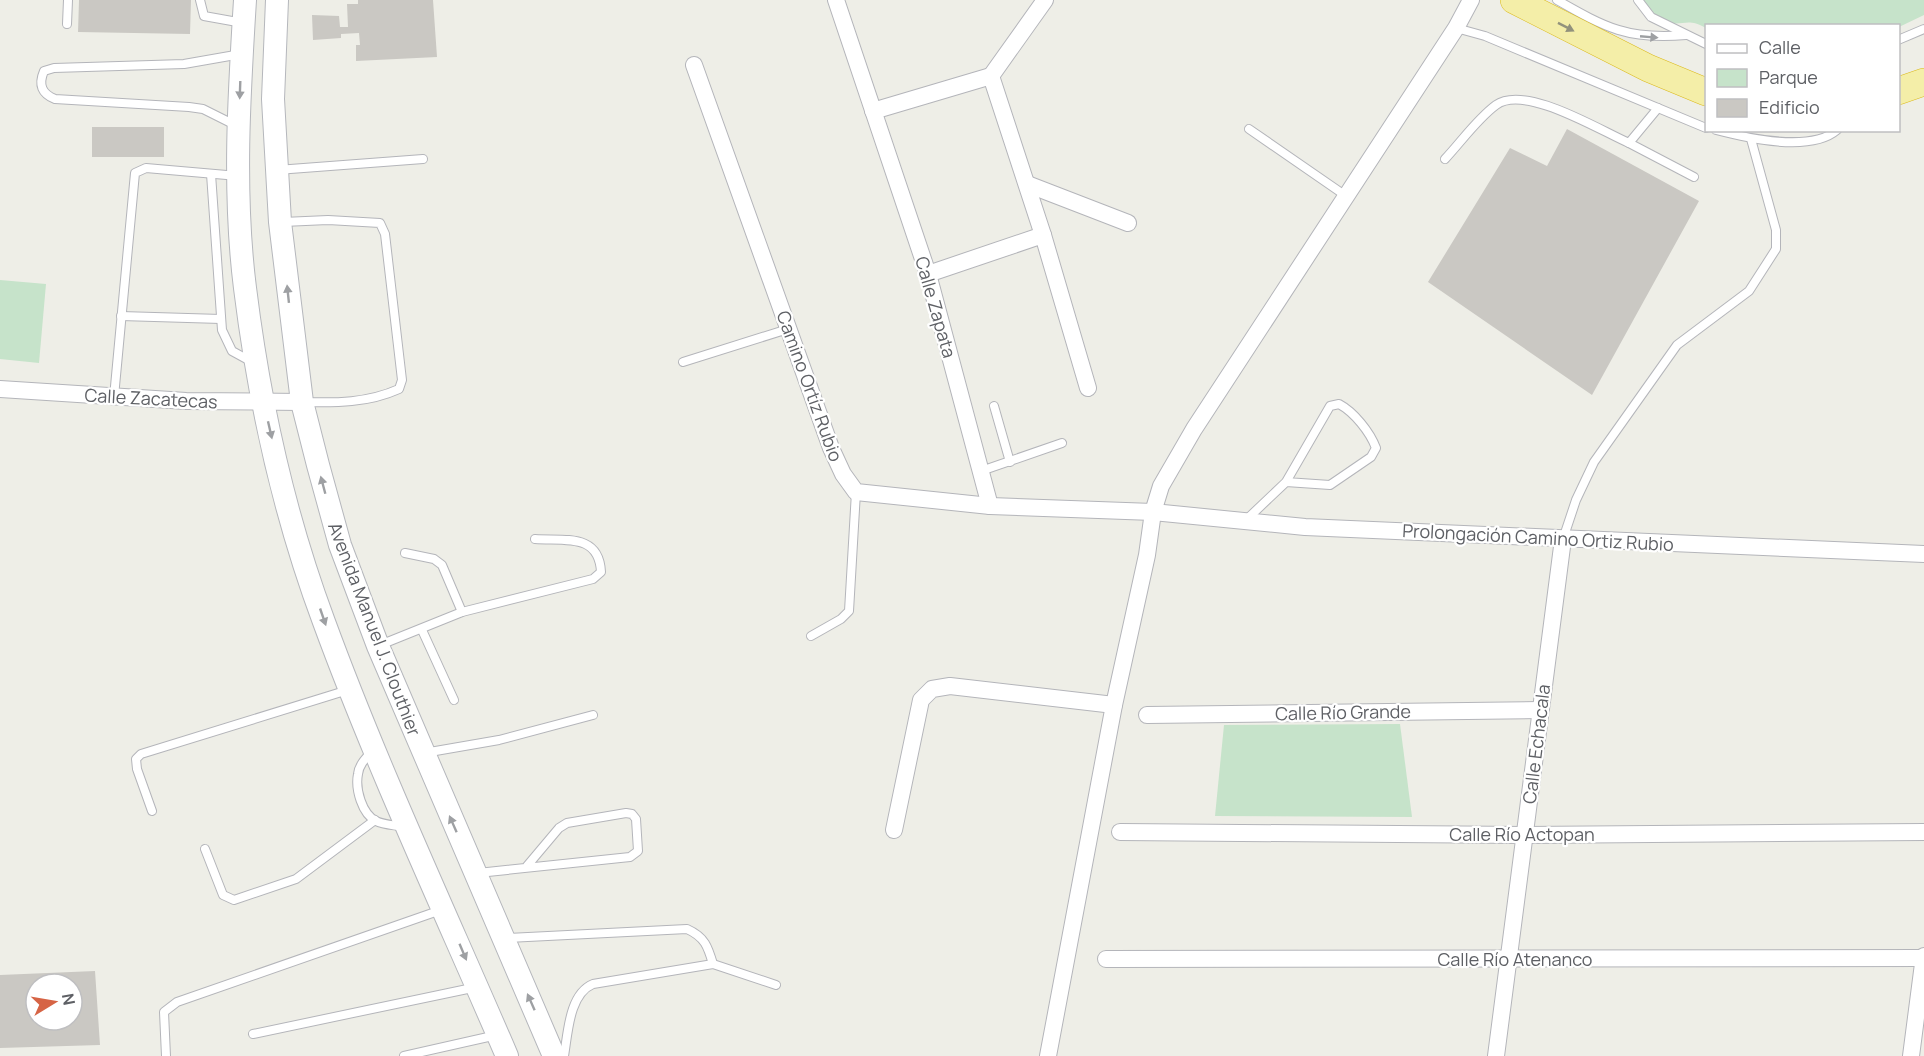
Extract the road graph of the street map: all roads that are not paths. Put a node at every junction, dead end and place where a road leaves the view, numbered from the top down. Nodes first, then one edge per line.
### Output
1 (68, 0) edge
2 (200, 0) edge
3 (277, 0) edge
4 (290, 0) edge
5 (836, 0) edge
6 (1045, 0) edge
7 (1471, 0) edge
8 (1514, 0) edge
9 (1557, 0) edge
10 (1638, 0) edge
11 (243, 9) edge
12 (67, 24) dead end
13 (1456, 28) junction
14 (1924, 29) edge
15 (276, 35) junction
16 (1686, 36) junction
17 (1900, 40) edge
18 (1705, 43) edge
19 (242, 54) junction
20 (694, 65) dead end
21 (991, 76) junction
22 (1924, 82) edge
23 (1705, 91) edge
24 (1900, 91) edge
25 (1658, 108) junction
26 (873, 111) junction
27 (240, 127) junction
28 (1705, 127) edge
29 (1249, 129) dead end
30 (1724, 132) edge
31 (1833, 132) edge
32 (1751, 139) junction
33 (1629, 143) junction
34 (423, 159) dead end
35 (1445, 159) dead end
36 (276, 170) junction
37 (211, 174) junction
38 (238, 176) junction
39 (1694, 177) dead end
40 (1027, 184) junction
41 (1346, 196) junction
42 (280, 222) junction
43 (1128, 224) dead end
44 (1043, 235) junction
45 (928, 274) junction
46 (121, 316) junction
47 (221, 319) junction
48 (788, 329) junction
49 (683, 362) dead end
50 (257, 364) junction
51 (1088, 388) dead end
52 (0, 389) edge
53 (114, 397) junction
54 (262, 401) junction
55 (302, 402) junction
56 (994, 406) dead end
57 (1062, 443) dead end
58 (1010, 462) junction
59 (981, 471) junction
60 (1286, 482) junction
61 (856, 492) junction
62 (990, 506) junction
63 (1153, 512) junction
64 (1244, 523) junction
65 (535, 539) dead end
66 (1563, 539) junction
67 (405, 553) dead end
68 (1924, 554) edge
69 (462, 612) junction
70 (422, 630) junction
71 (811, 636) dead end
72 (378, 646) junction
73 (351, 689) junction
74 (454, 700) dead end
75 (1114, 705) junction
76 (1539, 710) junction
77 (593, 715) dead end
78 (1147, 715) dead end
79 (375, 748) junction
80 (422, 753) junction
81 (152, 811) dead end
82 (375, 820) junction
83 (409, 828) junction
84 (894, 830) dead end
85 (1120, 831) dead end
86 (1924, 832) edge
87 (1525, 835) junction
88 (205, 849) dead end
89 (527, 866) junction
90 (474, 874) junction
91 (444, 909) junction
92 (502, 938) junction
93 (1924, 957) edge
94 (1106, 959) dead end
95 (1508, 959) junction
96 (713, 964) junction
97 (776, 985) dead end
98 (477, 987) junction
99 (253, 1034) dead end
100 (498, 1035) junction
101 (166, 1056) edge
102 (404, 1056) edge
103 (507, 1056) edge
104 (554, 1056) edge
105 (564, 1056) edge
106 (1048, 1056) edge
107 (1496, 1056) edge
108 (1911, 1056) edge

1 - 12 lane
2 - 11 lane
3 - 15 main road, Avenida Manuel J. Clouthier
4 - 15 main road
5 - 26 street, Calle Zapata
6 - 21 street
7 - 13 street
8 -> 23 highway
9 -> 16 lane
10 - 16 lane
11 - 19 main road
13 - 25 lane
13 - 41 street
14 - 17 lane
15 - 36 main road, Avenida Manuel J. Clouthier
16 - 18 lane
19 -> 27 main road
19 - 27 lane
20 - 48 street, Camino Ortíz Rubio
21 - 26 street
21 - 40 street
22 - 24 highway
25 - 28 lane
25 - 33 lane
26 - 45 street, Calle Zapata
27 - 38 main road
29 - 41 lane
30 - 32 lane
31 - 32 lane
32 - 66 lane
33 - 35 lane
33 - 39 lane
34 - 36 lane
36 - 42 main road, Avenida Manuel J. Clouthier
37 - 38 lane
37 - 46 lane
37 - 47 lane
38 - 50 main road
40 - 43 street
40 - 44 street
41 - 63 street
55 -> 42 main road, Avenida Manuel J. Clouthier
42 - 55 lane
44 - 45 street
44 - 51 street
45 - 59 street, Calle Zapata
46 - 47 lane
46 - 53 lane
47 - 50 lane
48 - 49 lane
48 - 61 street, Camino Ortíz Rubio
50 - 54 main road
52 - 53 street, Calle Zacatecas
53 - 54 street, Calle Zacatecas
54 - 55 street, Calle Zacatecas
54 -> 73 main road
72 -> 55 main road, Avenida Manuel J. Clouthier
56 - 58 lane
57 - 58 lane
58 - 59 lane
59 - 62 street, Calle Zapata
60 - 60 lane
60 - 64 lane
61 - 62 street
61 - 71 lane
62 - 63 street
63 - 64 street, Prolongación Camino Ortiz Rubio
63 - 75 street
64 - 66 street, Prolongación Camino Ortiz Rubio
65 - 69 lane
66 - 68 street, Prolongación Camino Ortiz Rubio
66 - 76 street, Calle Echacala
67 - 69 lane
69 - 70 lane
70 - 72 lane
70 - 74 lane
72 - 80 main road, Avenida Manuel J. Clouthier
73 - 79 main road
73 - 81 lane
75 - 84 street
75 - 106 street
76 - 78 street, Calle Río Grande
76 - 87 street, Calle Echacala
77 - 80 lane
79 - 82 lane
79 - 83 main road
90 -> 80 main road, Avenida Manuel J. Clouthier
82 - 83 lane
82 - 88 lane
83 - 91 main road
85 - 87 street, Calle Río Actopan
86 - 87 street, Calle Río Actopan
87 - 95 street, Calle Echacala
89 - 89 lane
89 - 90 lane
90 - 92 main road, Avenida Manuel J. Clouthier
91 -> 98 main road
91 - 101 lane
92 - 96 lane
104 -> 92 main road, Avenida Manuel J. Clouthier
93 - 95 street, Calle Río Atenanco
93 - 108 street
94 - 95 street, Calle Río Atenanco
95 - 107 street, Calle Echacala
96 - 97 lane
96 - 105 lane
98 - 99 lane
98 - 100 main road
100 - 102 lane
100 - 103 main road

